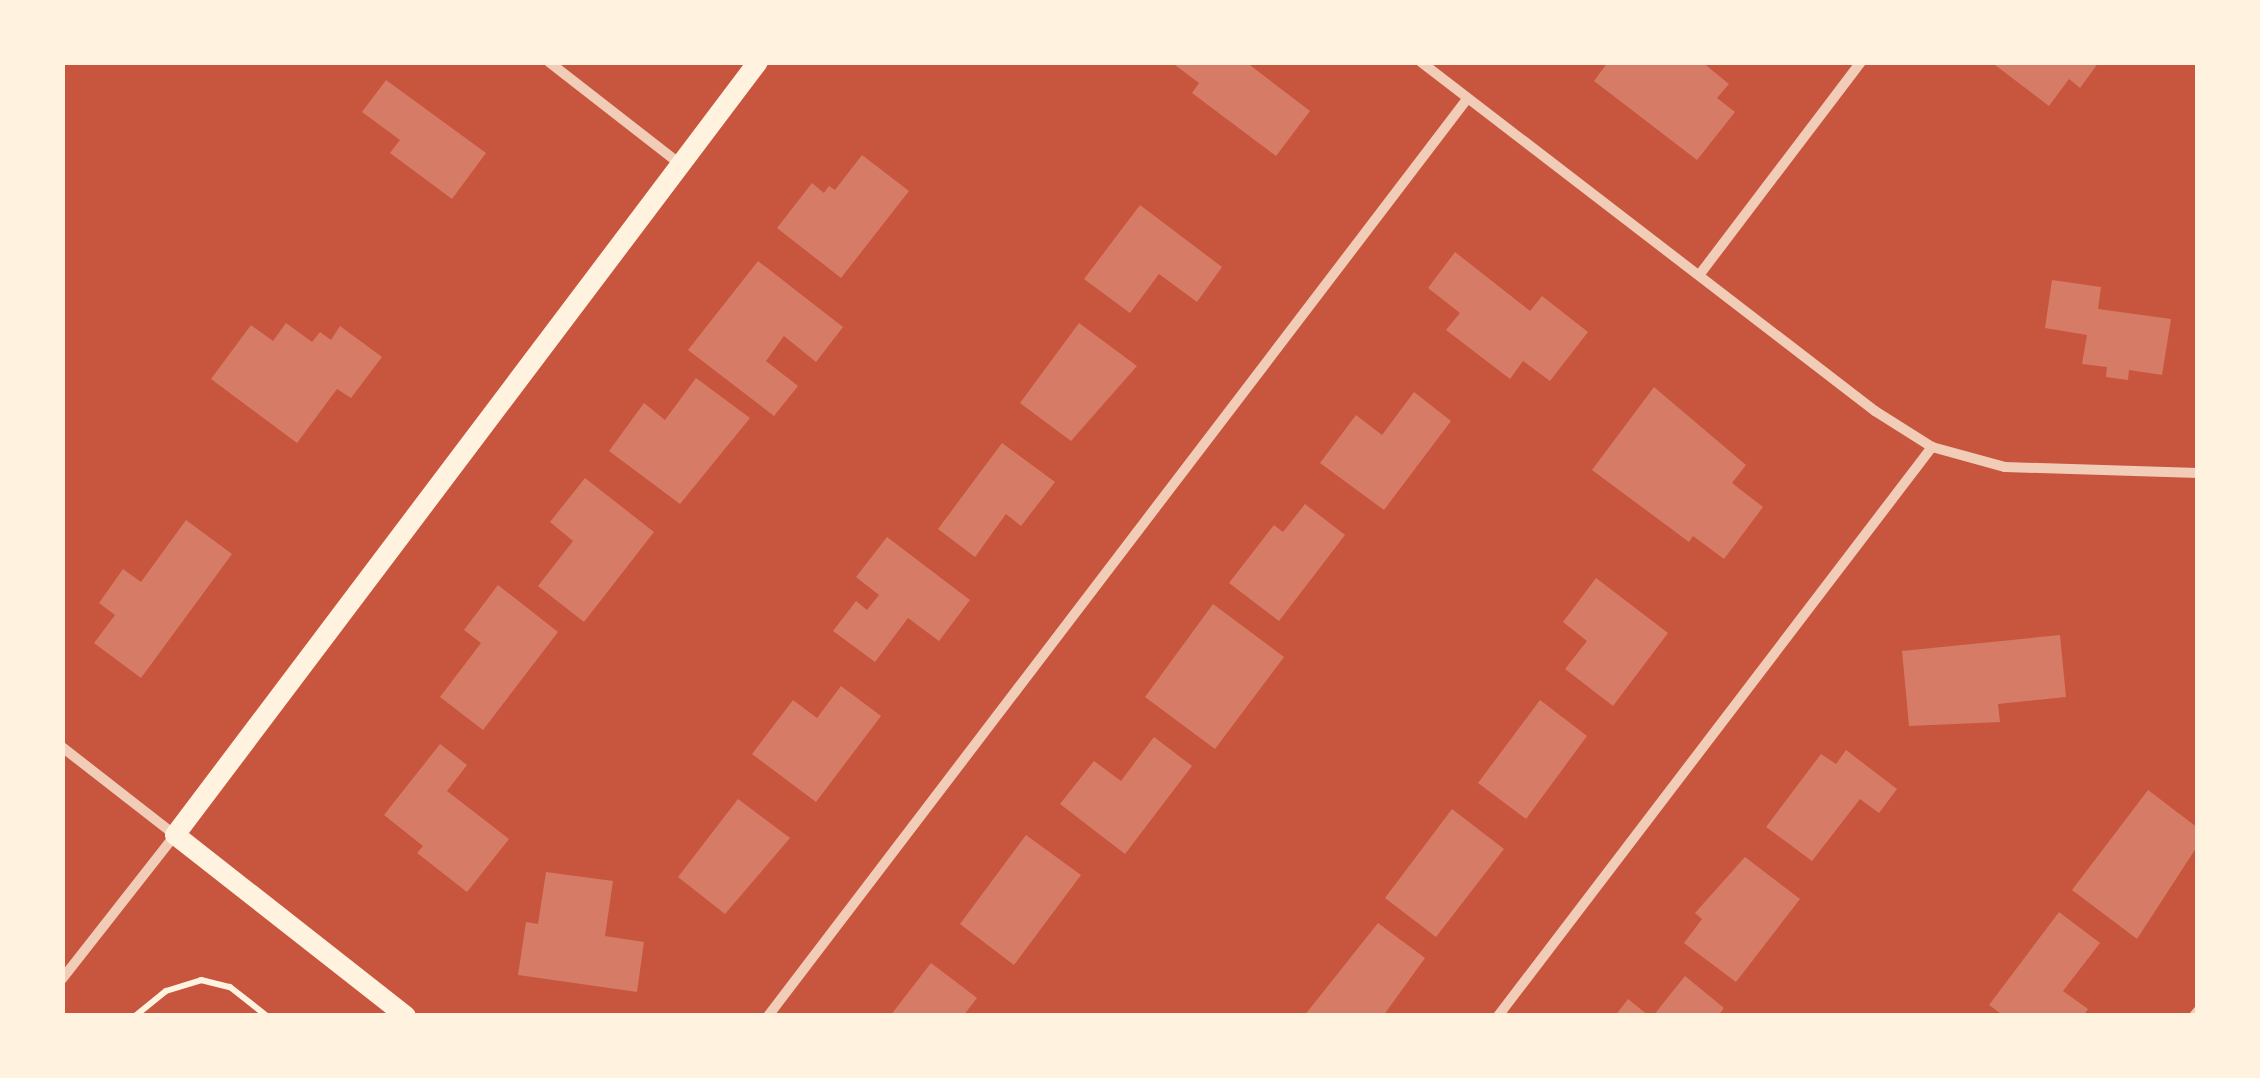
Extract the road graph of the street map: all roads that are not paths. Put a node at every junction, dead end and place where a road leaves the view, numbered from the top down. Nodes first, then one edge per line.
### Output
1 (549, 62) edge
2 (758, 62) edge
3 (1421, 62) edge
4 (1861, 62) edge
5 (1467, 99) junction
6 (680, 164) junction
7 (1700, 274) junction
8 (1932, 447) junction
9 (2198, 473) edge
10 (62, 747) edge
11 (175, 835) junction
12 (62, 979) edge
13 (406, 1016) edge
14 (768, 1016) edge
15 (1498, 1016) edge

1 - 6 street
2 - 6 main road
3 - 5 street
4 - 7 street
5 - 7 street
5 - 14 street
6 - 11 main road
7 - 8 street
8 - 9 street
8 - 15 street
10 - 11 street
11 - 12 street
11 - 13 main road

